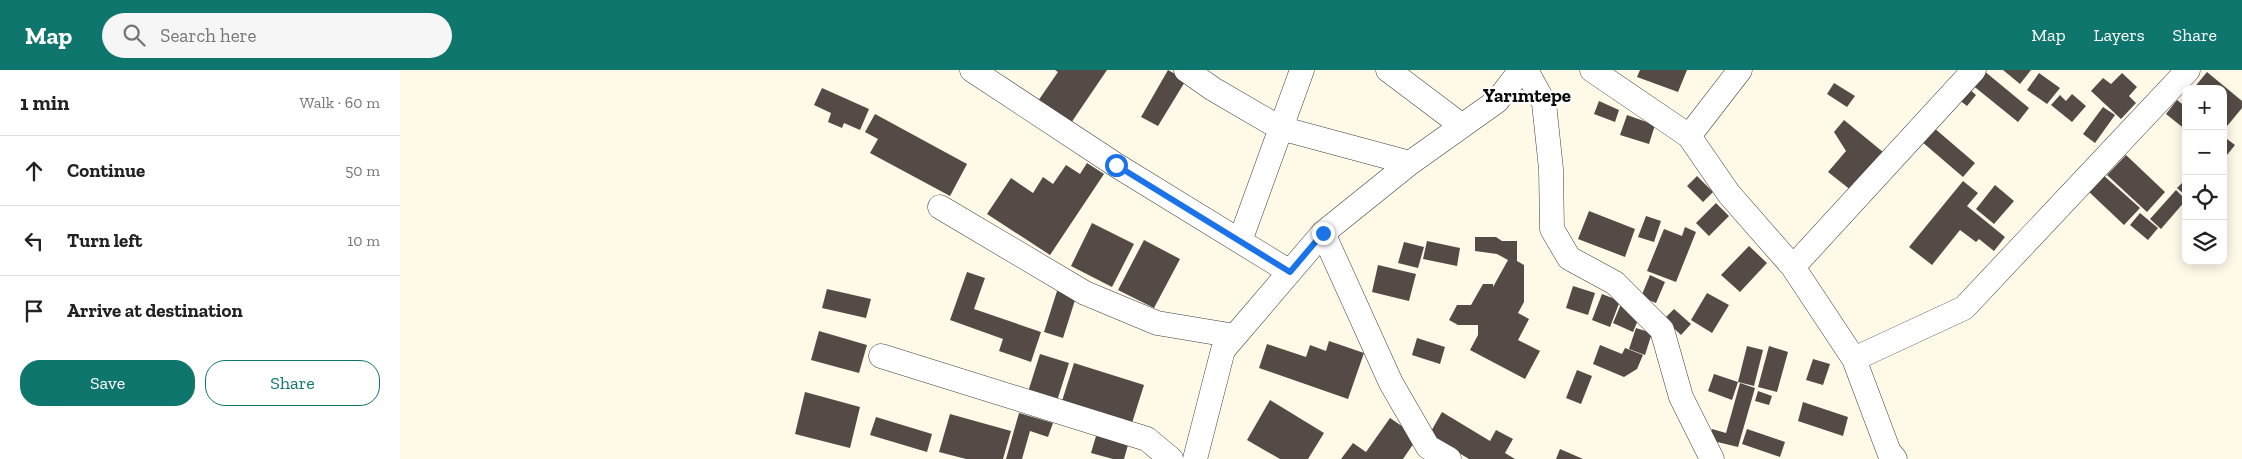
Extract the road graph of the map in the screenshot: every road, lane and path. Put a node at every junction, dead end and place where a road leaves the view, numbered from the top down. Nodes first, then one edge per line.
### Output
1 (972, 70) edge
2 (1186, 70) edge
3 (1302, 70) edge
4 (1388, 70) edge
5 (1521, 70) edge
6 (1526, 70) edge
7 (1592, 70) edge
8 (1740, 70) edge
9 (1974, 70) edge
10 (2188, 70) edge
11 (1461, 125) junction
12 (1280, 128) junction
13 (1690, 136) junction
14 (1410, 163) junction
15 (940, 207) dead end
16 (1323, 233) junction
17 (1240, 241) junction
18 (1793, 267) junction
19 (1290, 272) junction
20 (1235, 336) junction
21 (881, 356) dead end
22 (1854, 359) junction
23 (1170, 459) edge
24 (1195, 459) edge
25 (1449, 459) edge
26 (1712, 459) edge
27 (1895, 459) edge

1 - 17 street
2 - 12 street
3 - 12 street
4 - 11 street
5 - 11 street
6 - 26 street
7 - 13 street
8 - 13 street
9 - 18 street
10 - 22 street
11 - 14 street
12 - 14 street
12 - 17 street
13 - 18 street
14 - 16 street
15 - 20 street
16 - 19 street
16 - 25 street
17 - 19 street
18 - 22 street
19 - 20 street
20 - 24 street
21 - 23 street
22 - 27 street

